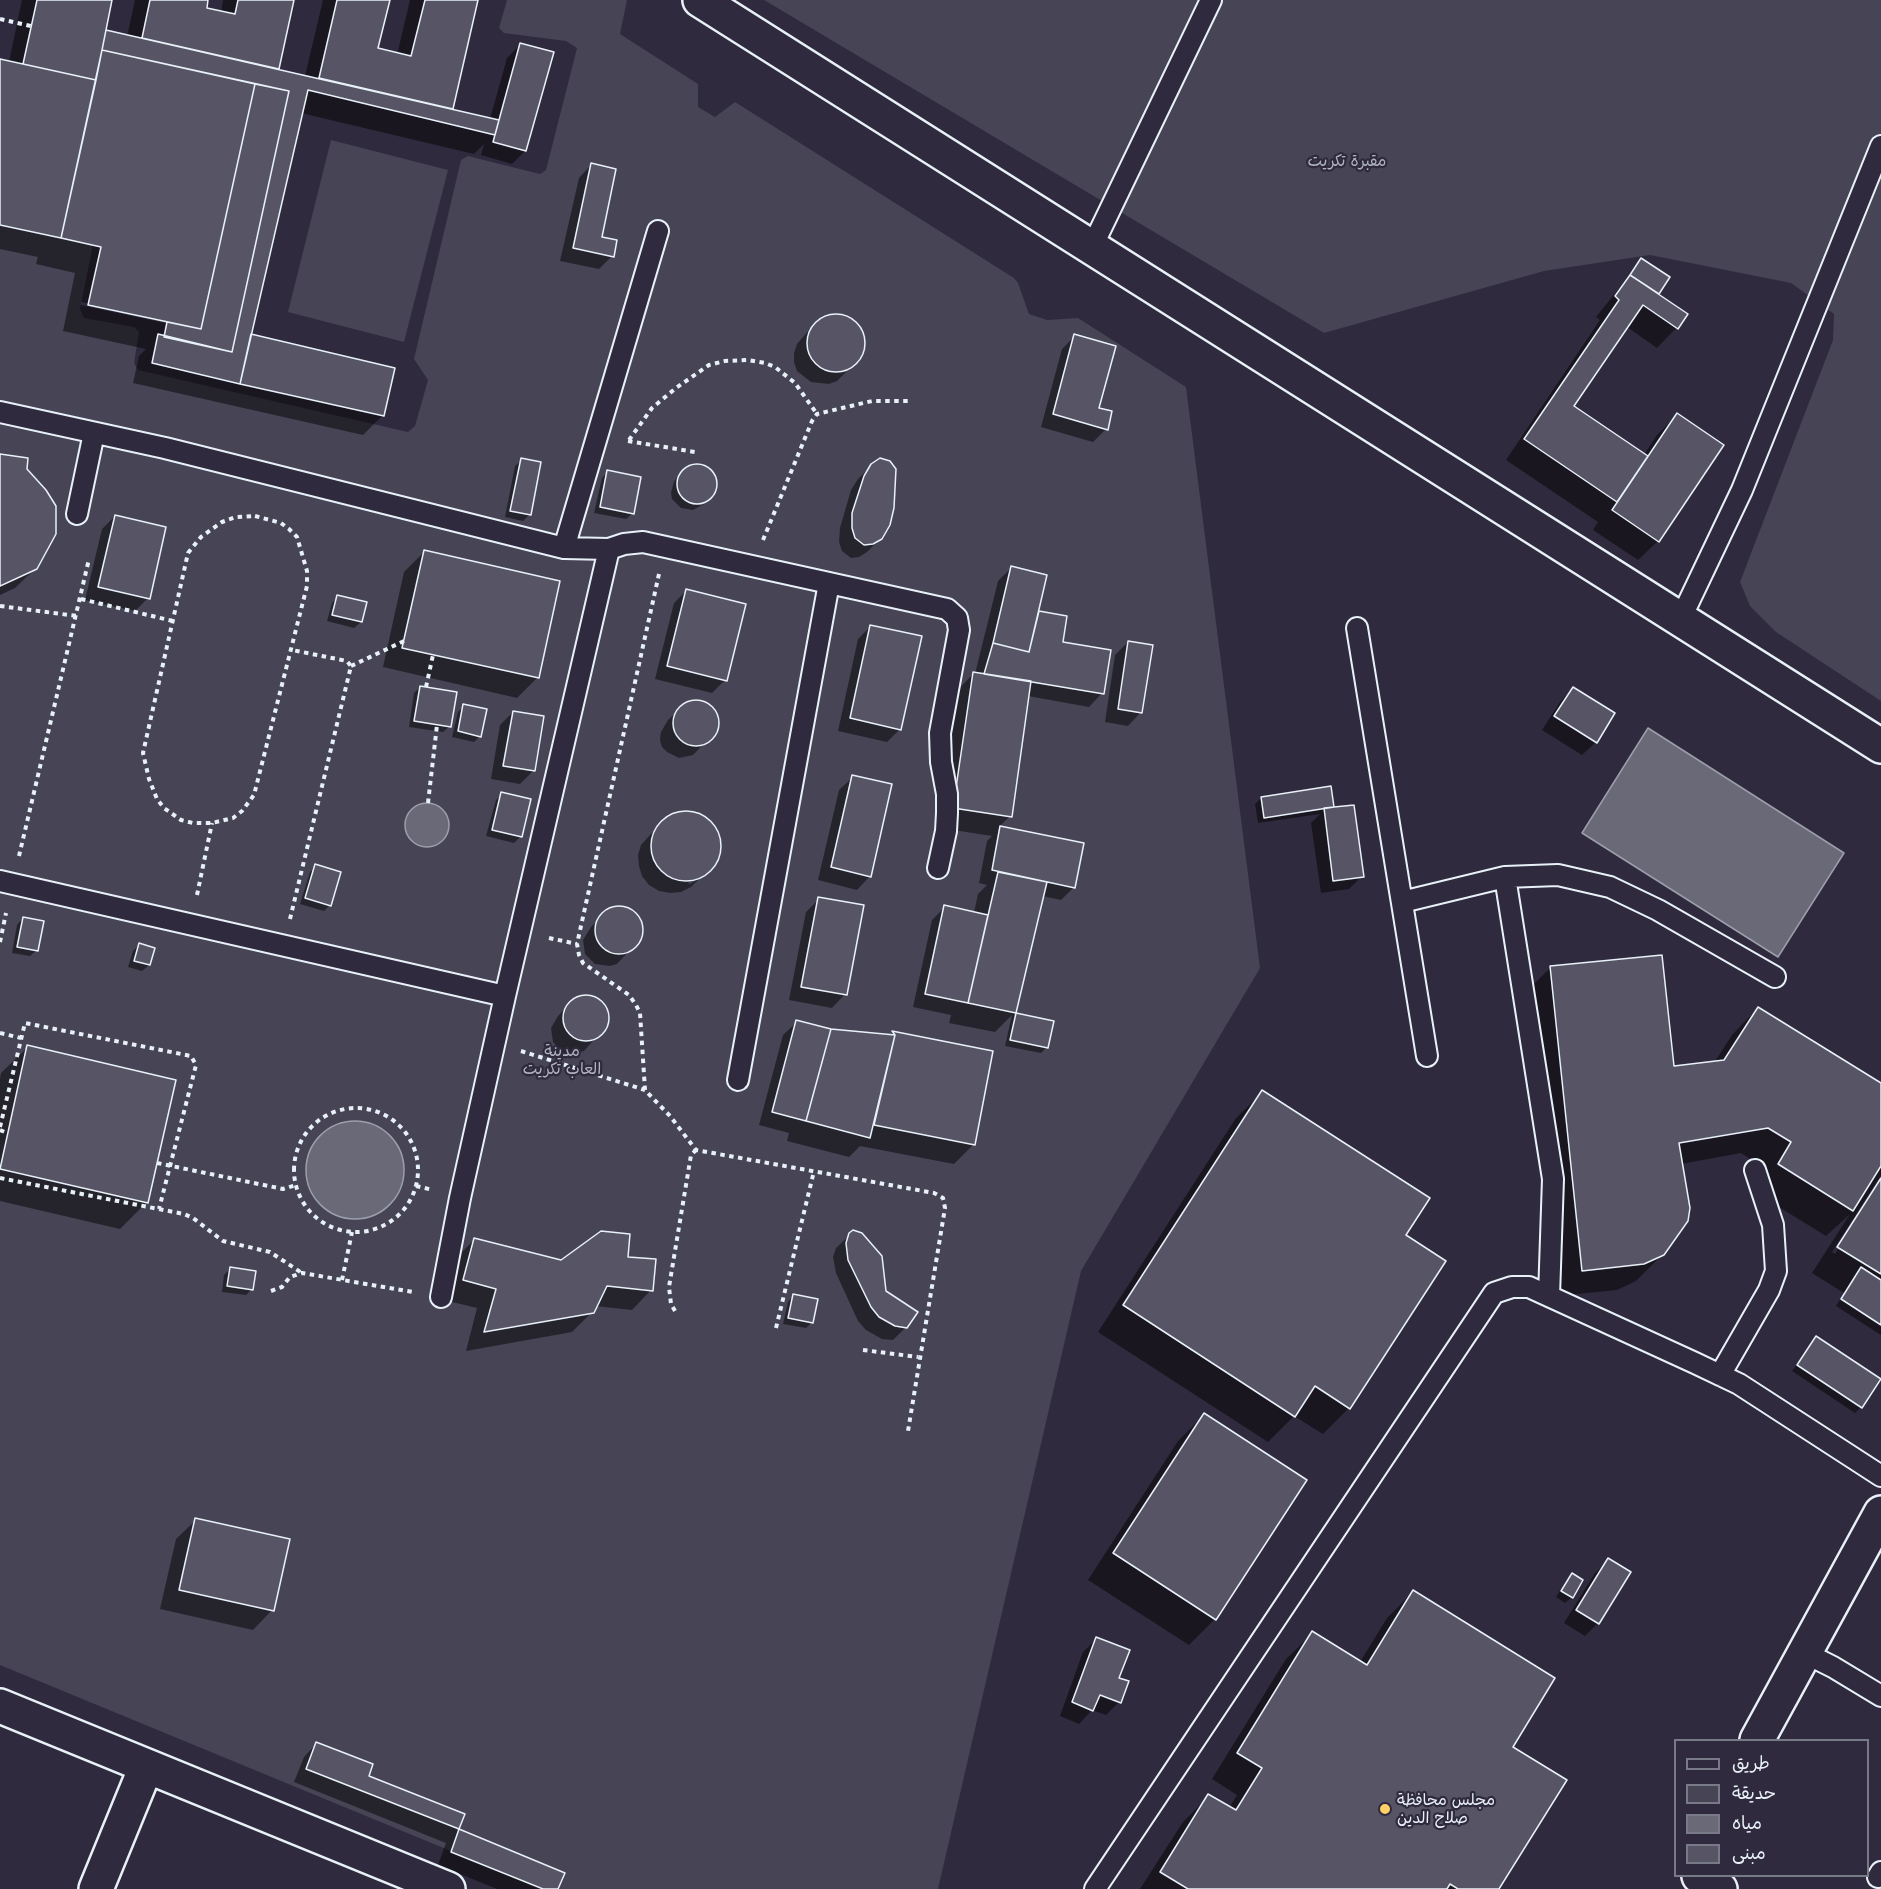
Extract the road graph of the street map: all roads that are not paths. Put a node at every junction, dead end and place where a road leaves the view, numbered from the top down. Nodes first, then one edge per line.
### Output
1 (700, 0) edge
2 (1211, 0) edge
3 (1881, 146) edge
4 (658, 231) dead end
5 (1092, 247) junction
6 (0, 412) edge
7 (94, 433) junction
8 (77, 514) dead end
9 (564, 548) junction
10 (609, 549) junction
11 (829, 583) junction
12 (1681, 618) junction
13 (1357, 628) dead end
14 (1881, 746) edge
15 (938, 868) dead end
16 (1504, 877) junction
17 (6, 883) edge
18 (1402, 902) junction
19 (1775, 977) dead end
20 (505, 996) junction
21 (1427, 1056) dead end
22 (738, 1080) dead end
23 (1755, 1170) dead end
24 (441, 1296) road end
25 (1549, 1296) junction
26 (1720, 1375) junction
27 (1881, 1476) edge
28 (1881, 1514) edge
29 (1805, 1653) junction
30 (1881, 1696) edge
31 (0, 1706) edge
32 (1758, 1739) edge
33 (146, 1767) junction
34 (1702, 1877) edge
35 (96, 1889) edge
36 (447, 1889) edge
37 (1095, 1889) edge
38 (1720, 1889) edge

1 - 5 street
2 - 5 lane
3 - 12 lane
4 - 9 lane
5 - 12 street
6 - 7 lane
7 - 8 lane
7 - 9 lane
9 - 10 lane
10 - 11 lane
10 - 20 lane
11 - 15 lane
11 - 22 lane
12 - 14 street
13 - 18 lane
16 - 18 lane
16 - 19 lane
16 - 25 lane
17 - 20 lane
18 - 21 lane
20 - 24 lane
23 - 26 lane
25 - 26 lane
25 - 37 lane
26 - 27 lane
28 - 29 street
29 - 30 lane
29 - 32 street
31 - 33 street
33 - 35 street
33 - 36 street
34 - 38 street

